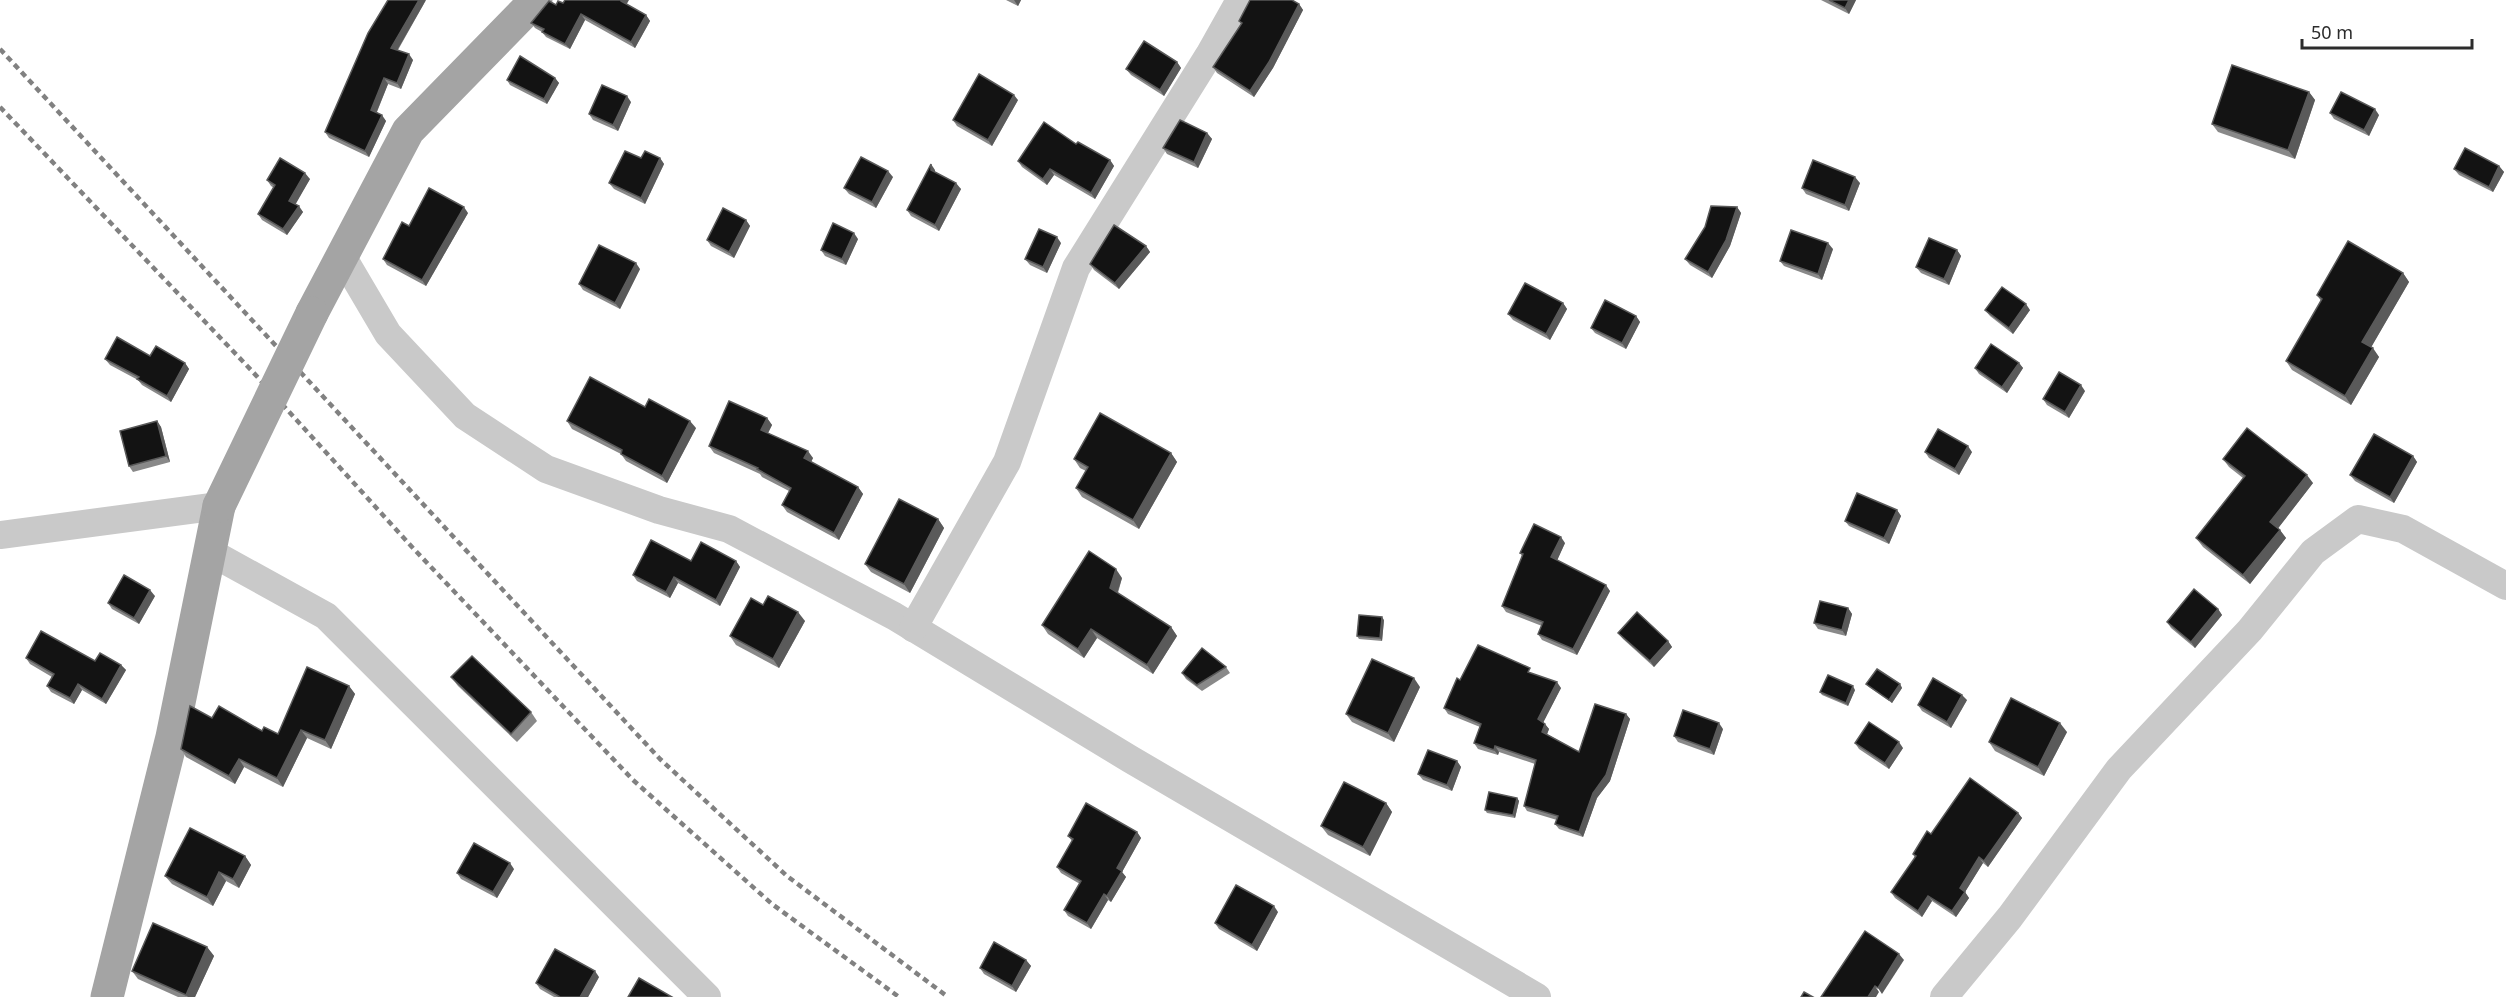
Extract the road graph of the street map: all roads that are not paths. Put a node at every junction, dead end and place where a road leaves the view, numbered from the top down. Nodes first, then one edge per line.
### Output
1 (536, 0) edge
2 (1240, 0) edge
3 (342, 256) junction
4 (219, 506) junction
5 (0, 535) edge
6 (210, 552) junction
7 (2506, 586) edge
8 (913, 628) junction
9 (107, 997) edge
10 (707, 997) edge
11 (1537, 997) edge
12 (1944, 997) edge

1 - 3 main road
2 - 8 street
3 - 4 main road, bridge
3 - 8 street
4 - 5 street
4 - 6 main road
6 - 9 main road
6 - 10 street
7 - 12 street
8 - 11 street

